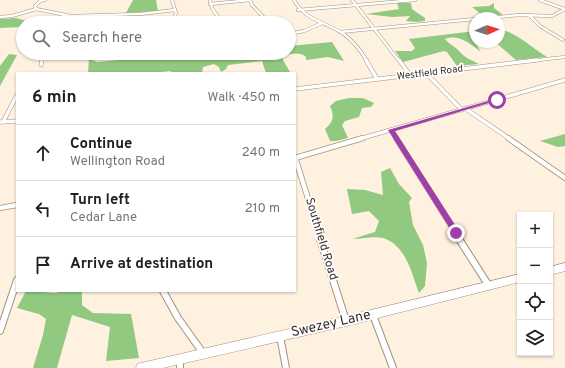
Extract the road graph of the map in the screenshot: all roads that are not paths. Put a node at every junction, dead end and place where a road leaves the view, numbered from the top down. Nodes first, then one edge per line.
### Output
1 (46, 0) edge
2 (172, 0) edge
3 (250, 0) edge
4 (294, 0) edge
5 (352, 0) edge
6 (416, 0) edge
7 (540, 0) edge
8 (39, 1) edge
9 (210, 2) edge
10 (356, 5) junction
11 (36, 9) junction
12 (565, 9) edge
13 (175, 10) junction
14 (298, 10) junction
15 (64, 15) joint
16 (174, 16) edge
17 (218, 16) edge
18 (262, 16) edge
19 (529, 16) junction
20 (0, 17) edge
21 (505, 17) edge
22 (469, 20) edge
23 (322, 23) junction
24 (374, 29) junction
25 (340, 32) junction
26 (296, 33) edge
27 (563, 40) dead end
28 (565, 57) edge
29 (42, 60) edge
30 (41, 65) dead end
31 (426, 73) junction
32 (410, 75) junction
33 (377, 79) junction
34 (565, 80) edge
35 (296, 89) edge
36 (16, 97) edge
37 (464, 110) junction
38 (16, 120) edge
39 (2, 122) edge
40 (391, 130) junction
41 (296, 158) edge
42 (296, 161) edge
43 (565, 178) edge
44 (16, 206) edge
45 (0, 208) edge
46 (565, 267) edge
47 (553, 270) edge
48 (517, 279) edge
49 (16, 283) edge
50 (489, 286) junction
51 (164, 292) edge
52 (373, 315) junction
53 (346, 321) junction
54 (0, 331) edge
55 (280, 336) junction
56 (204, 354) junction
57 (180, 364) edge
58 (141, 368) edge
59 (286, 368) edge
60 (393, 368) edge

1 - 8 street
2 - 13 street
3 - 9 street
3 - 18 street
4 - 14 street
5 - 10 street
6 - 10 street
7 - 12 street
8 - 11 street
9 - 17 street
10 - 14 street
10 - 24 street
11 - 15 street
11 - 20 street
12 - 19 street
13 - 15 street
13 - 16 street
14 - 23 street
19 - 21 street
19 - 27 street
22 - 24 street
23 - 25 street
23 - 26 street
24 - 25 street
24 - 32 street
25 - 33 street
28 - 31 street, Westfield Road
29 - 30 street
31 - 32 street, Westfield Road
31 - 37 street
32 - 33 street, Westfield Road
33 - 35 street, Westfield Road
34 - 37 street
36 - 39 street
37 - 40 street
37 - 43 street
38 - 39 street
40 - 41 street
40 - 50 street
42 - 53 street, Southfield Road
44 - 45 street
46 - 47 street
48 - 50 street, Swezey Lane
49 - 54 street
50 - 52 street, Swezey Lane
51 - 56 street
52 - 53 street, Swezey Lane
52 - 60 street
53 - 55 street, Swezey Lane
55 - 56 street, Swezey Lane
55 - 59 street
56 - 57 street, Swezey Lane
57 - 58 street, Swezey Lane

